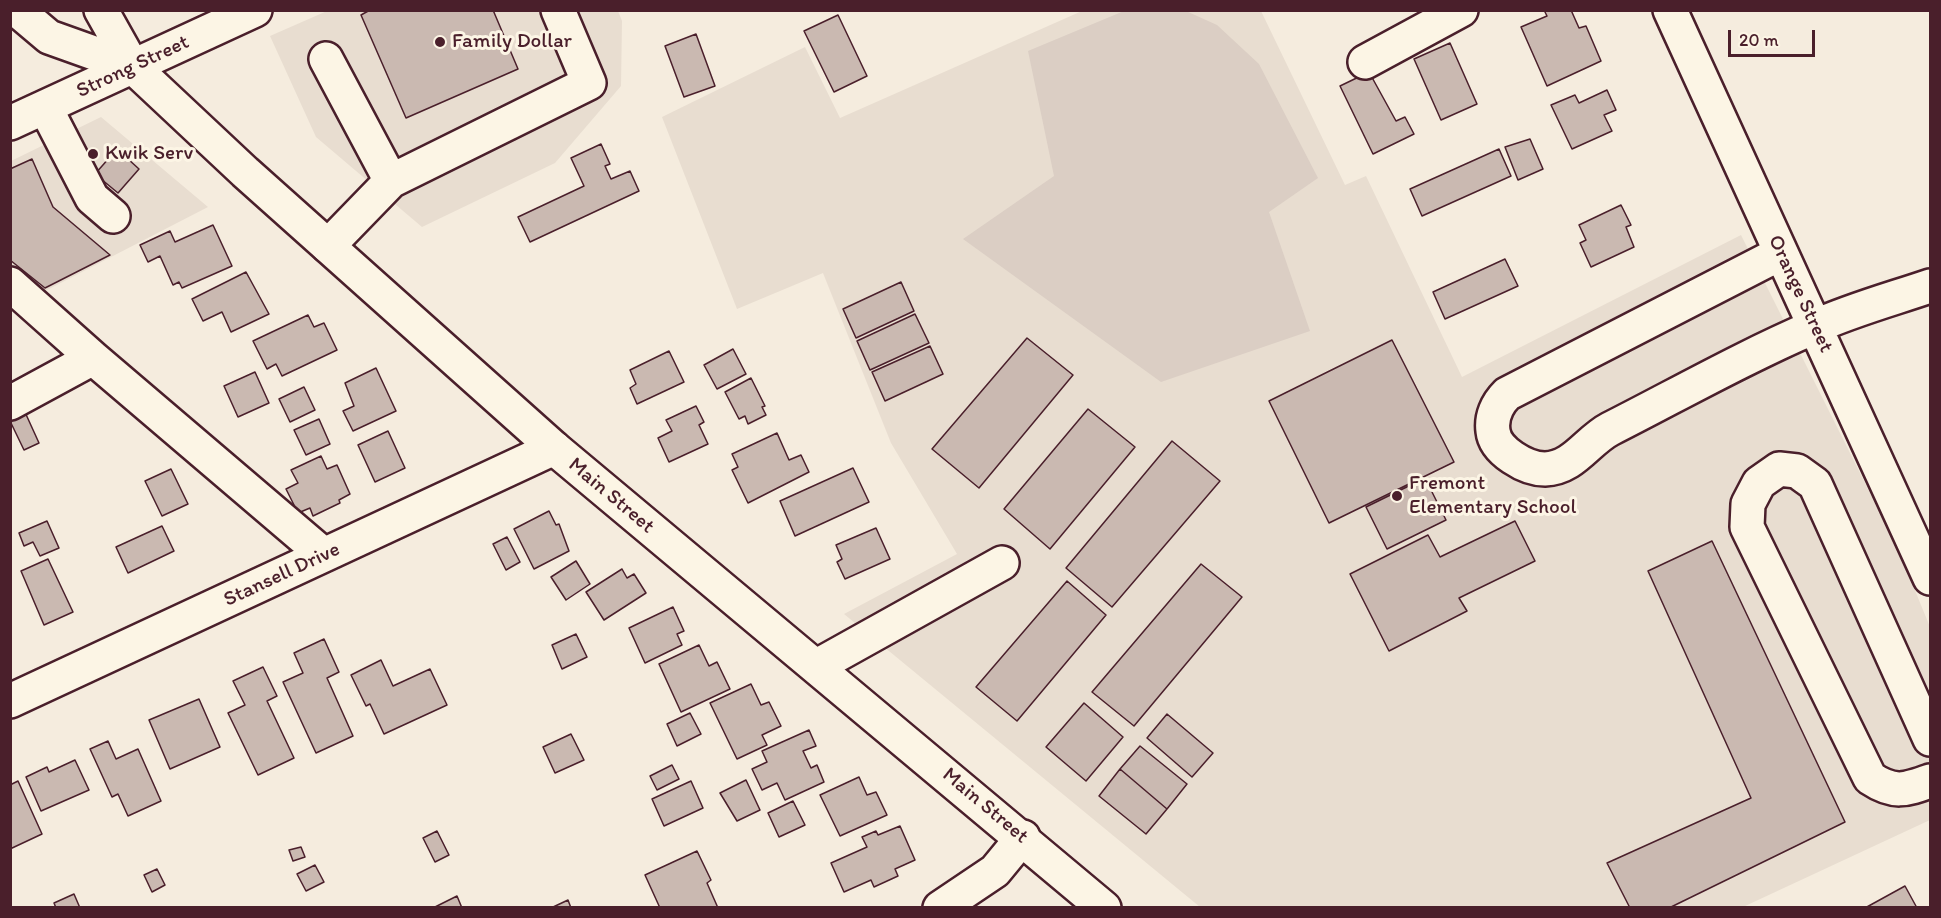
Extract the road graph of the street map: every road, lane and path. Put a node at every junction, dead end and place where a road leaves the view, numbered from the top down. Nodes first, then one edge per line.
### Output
1 (18, 10) edge
2 (101, 10) edge
3 (255, 10) edge
4 (558, 10) edge
5 (1461, 10) edge
6 (1670, 10) edge
7 (326, 59) dead end
8 (1365, 62) dead end
9 (133, 67) junction
10 (45, 107) junction
11 (10, 123) edge
12 (391, 181) junction
13 (113, 216) dead end
14 (328, 246) junction
15 (1781, 253) junction
16 (10, 284) edge
17 (1930, 286) edge
18 (1814, 326) junction
19 (93, 358) junction
20 (10, 403) edge
21 (554, 448) junction
22 (324, 555) junction
23 (1002, 563) dead end
24 (1930, 578) edge
25 (817, 666) junction
26 (10, 701) edge
27 (1930, 738) edge
28 (1930, 781) edge
29 (1023, 837) junction
30 (940, 908) edge
31 (1104, 908) edge

1 - 9 street, Main Street
2 - 9 street, Main Street
3 - 9 street, Strong Street
4 - 12 street
5 - 8 street
6 - 15 street, Orange Street
7 - 12 street
9 - 10 street, Strong Street
9 - 14 street, Main Street
10 - 11 street, Strong Street
10 - 13 street
12 - 14 street
14 - 21 street, Main Street
15 - 18 street, Orange Street
15 - 18 street
16 - 19 street
17 - 18 street
18 - 24 street, Orange Street
19 - 20 street
19 - 22 street
21 - 22 street, Stansell Drive
21 - 25 street, Main Street
22 - 26 street, Stansell Drive
23 - 25 street
25 - 29 street, Main Street
27 - 28 street
29 - 30 street
29 - 31 street, Main Street

